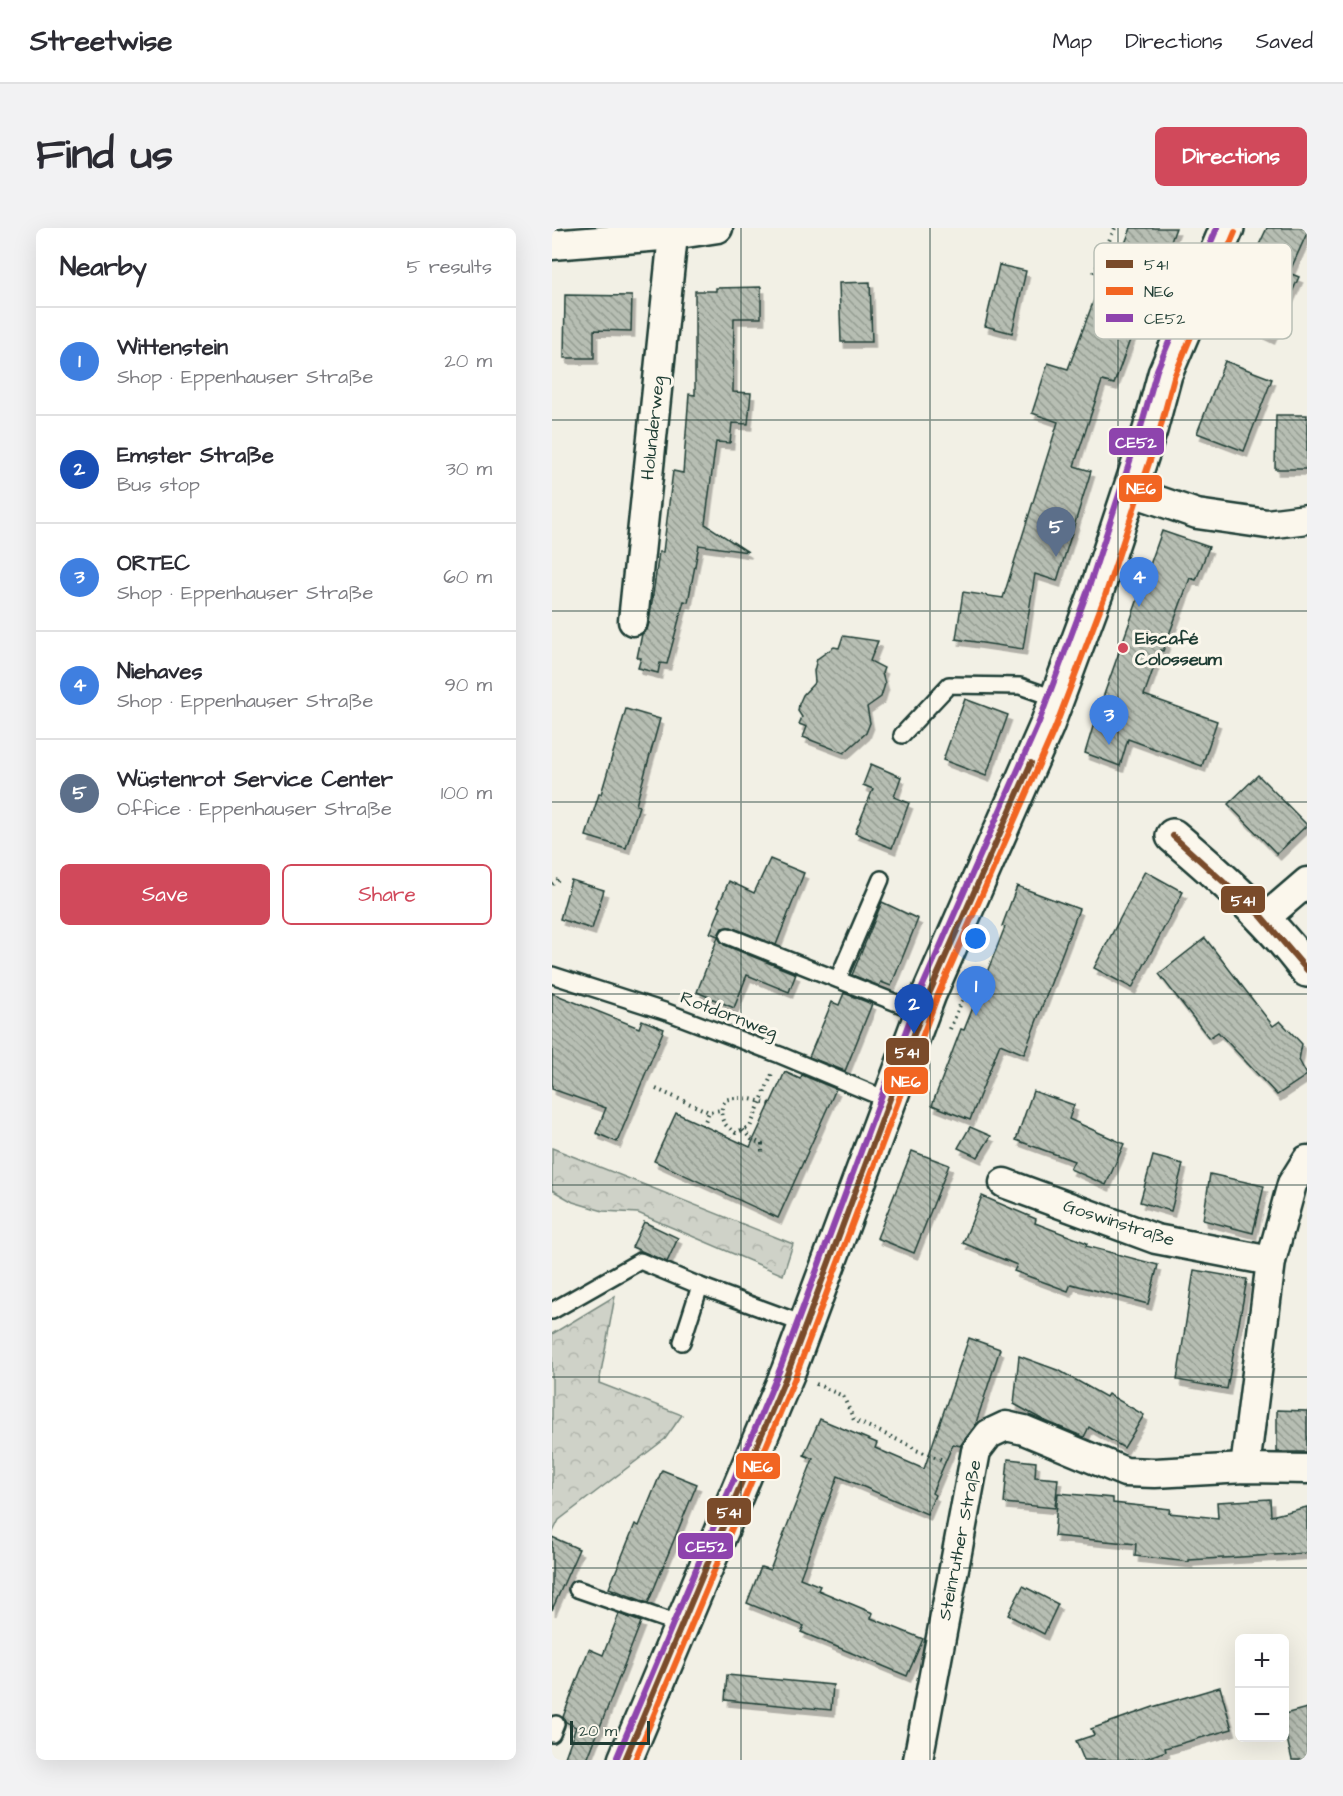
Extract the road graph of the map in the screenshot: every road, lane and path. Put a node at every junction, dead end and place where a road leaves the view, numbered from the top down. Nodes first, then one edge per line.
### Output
1 (718, 228) edge
2 (1115, 228) edge
3 (1227, 228) edge
4 (673, 235) junction
5 (1108, 243) edge
6 (1221, 243) edge
7 (552, 244) edge
8 (1180, 339) edge
9 (1130, 491) junction
10 (1307, 519) edge
11 (633, 621) dead end
12 (1057, 699) junction
13 (902, 735) dead end
14 (1173, 836) dead end
15 (559, 879) dead end
16 (881, 879) dead end
17 (1307, 882) edge
18 (552, 884) edge
19 (1264, 919) junction
20 (728, 936) dead end
21 (1307, 970) edge
22 (552, 975) edge
23 (838, 979) junction
24 (922, 1013) junction
25 (780, 1055) junction
26 (656, 1089) dead end
27 (888, 1100) junction
28 (761, 1102) junction
29 (770, 1104) dead end
30 (721, 1110) junction
31 (709, 1112) junction
32 (703, 1126) dead end
33 (743, 1130) junction
34 (762, 1152) dead end
35 (1307, 1160) edge
36 (1004, 1183) dead end
37 (1271, 1261) junction
38 (700, 1286) junction
39 (552, 1311) edge
40 (806, 1325) junction
41 (681, 1342) dead end
42 (788, 1372) junction
43 (1245, 1468) junction
44 (1307, 1469) edge
45 (973, 1470) junction
46 (577, 1588) dead end
47 (681, 1625) junction
48 (626, 1760) edge
49 (918, 1760) edge

1 - 4 street
2 - 5 path
3 - 6 main road
4 - 7 street
4 - 11 street, Holunderweg
8 - 9 main road
9 - 10 street
9 - 12 main road
12 - 13 lane
12 - 24 main road
14 - 19 main road
15 - 18 path
16 - 23 lane
17 - 19 street
19 - 21 main road
20 - 23 lane
22 - 25 lane, Rotdornweg
23 - 24 lane
24 - 27 main road
25 - 27 lane, Rotdornweg
25 - 28 path
26 - 31 path
27 - 40 main road
28 - 29 path
28 - 30 path
28 - 33 path
30 - 31 path
30 - 33 path
31 - 32 path
33 - 34 path
35 - 37 street
36 - 37 street, Goswinstraße
37 - 43 street
38 - 39 lane
38 - 40 lane
38 - 41 lane
40 - 42 main road
42 - 45 path
42 - 47 main road
43 - 44 street, Steinruther Straße
43 - 45 street, Steinruther Straße
45 - 49 street, Steinruther Straße
46 - 47 lane
47 - 48 main road

